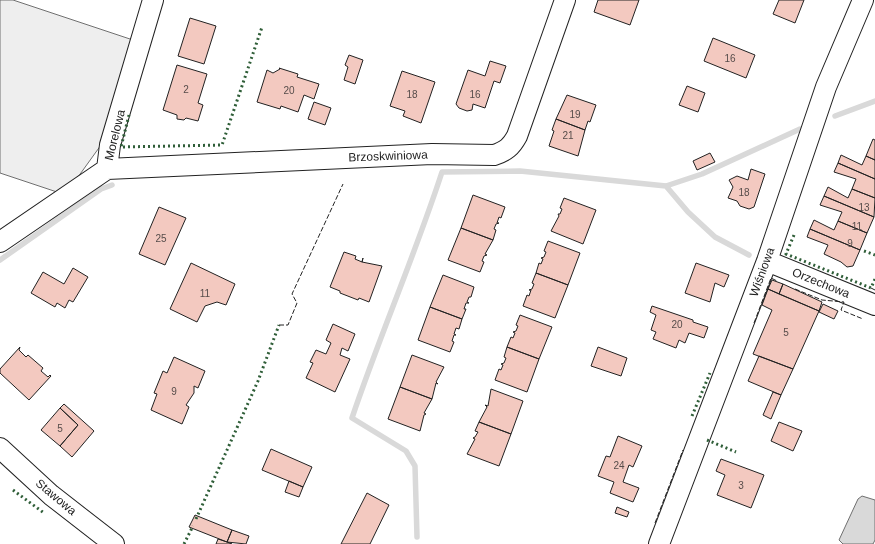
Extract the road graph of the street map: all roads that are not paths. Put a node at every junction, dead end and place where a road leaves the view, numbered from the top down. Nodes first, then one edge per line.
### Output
1 (153, 0) edge
2 (565, 0) edge
3 (863, 0) edge
4 (106, 168) junction
5 (0, 242) edge
6 (766, 261) junction
7 (875, 305) edge
8 (0, 448) edge
9 (114, 544) edge
10 (659, 544) edge

1 - 4 street, Morelowa
2 - 4 street, Brzoskwiniowa
3 - 6 street, Wiśniowa
4 - 5 street, Morelowa
6 - 7 street, Orzechowa
6 - 10 street, Wiśniowa
8 - 9 street, Stawowa

